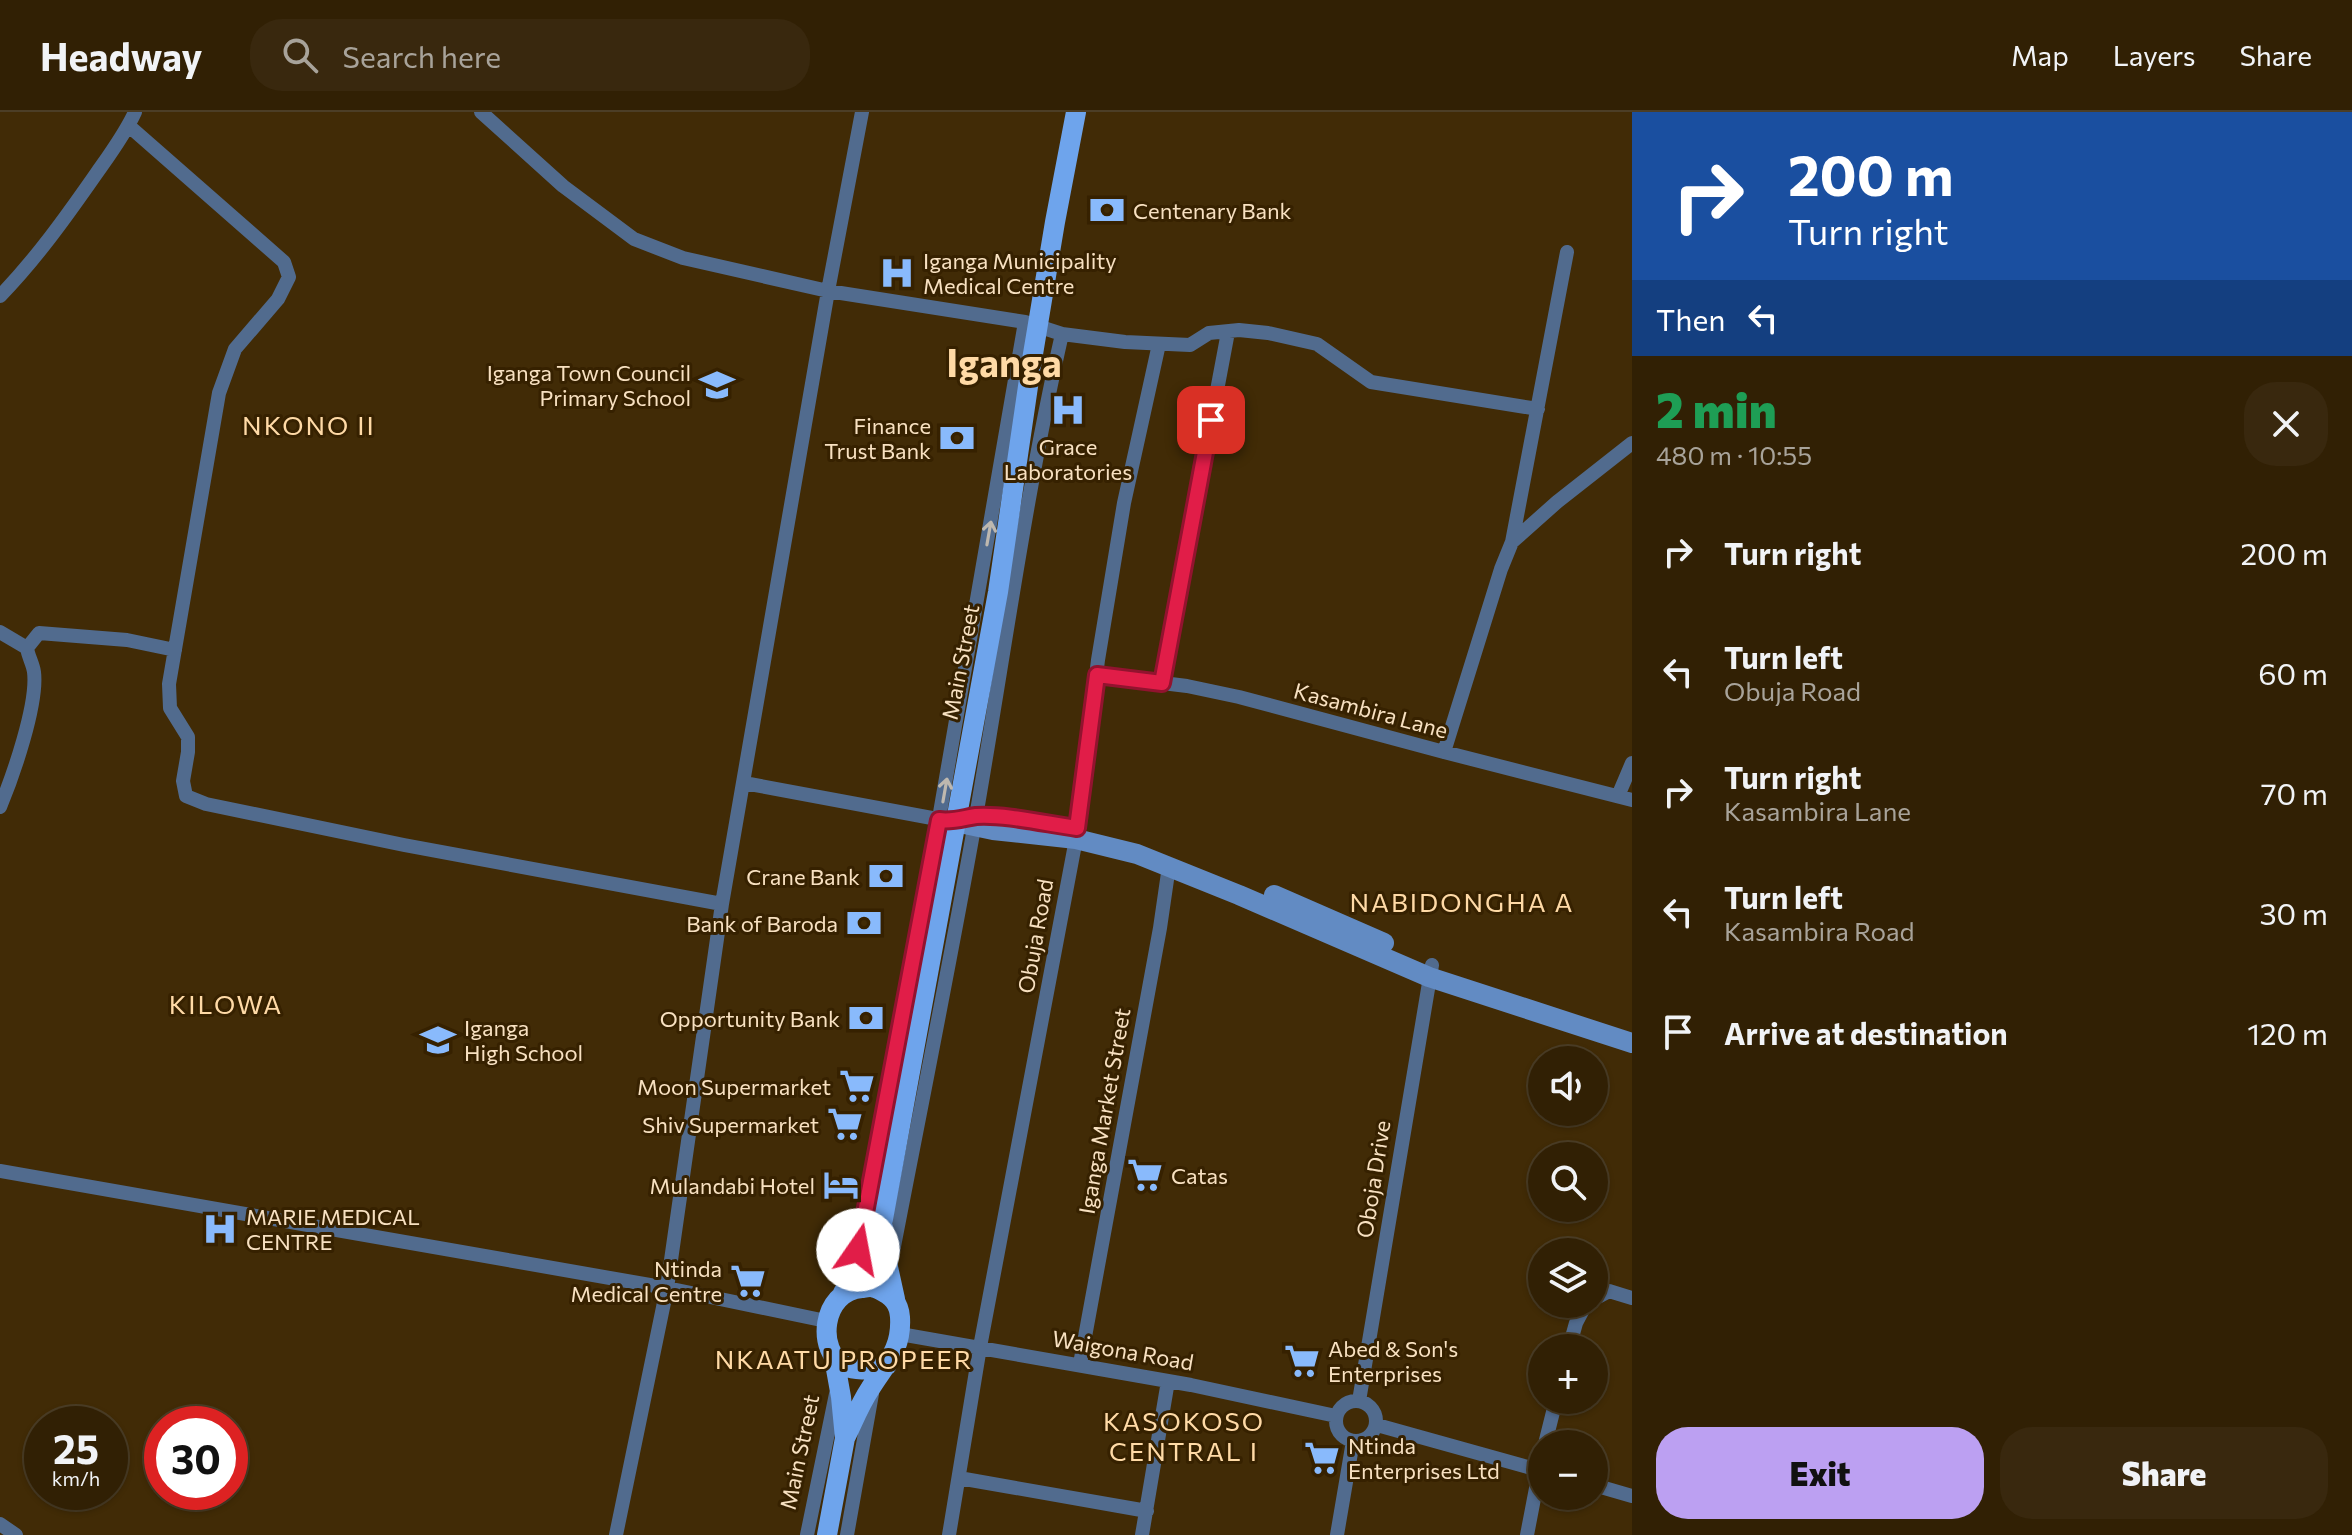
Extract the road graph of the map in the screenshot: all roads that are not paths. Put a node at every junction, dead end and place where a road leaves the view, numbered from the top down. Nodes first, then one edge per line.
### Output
1 (481, 112) edge
2 (862, 112) edge
3 (1076, 112) edge
4 (132, 119) edge
5 (1567, 252) dead end
6 (828, 291) junction
7 (0, 296) edge
8 (1032, 324) junction
9 (1228, 332) junction
10 (1062, 334) junction
11 (1159, 344) junction
12 (1538, 409) junction
13 (1632, 443) edge
14 (1512, 542) junction
15 (0, 632) edge
16 (27, 648) junction
17 (175, 650) junction
18 (1097, 675) junction
19 (1162, 683) junction
20 (1444, 752) junction
21 (1632, 763) edge
22 (744, 783) junction
23 (1625, 798) edge
24 (0, 807) edge
25 (961, 821) junction
26 (1076, 834) junction
27 (1169, 866) junction
28 (722, 904) junction
29 (1431, 971) junction
30 (1632, 1029) edge
31 (1632, 1043) edge
32 (0, 1170) edge
33 (883, 1219) junction
34 (889, 1275) junction
35 (848, 1286) junction
36 (667, 1288) junction
37 (1608, 1292) edge
38 (1632, 1298) edge
39 (895, 1299) junction
40 (826, 1321) junction
41 (900, 1334) junction
42 (980, 1347) junction
43 (834, 1358) junction
44 (1080, 1364) junction
45 (881, 1374) junction
46 (839, 1379) junction
47 (1168, 1381) junction
48 (1359, 1401) junction
49 (1336, 1416) junction
50 (1377, 1425) junction
51 (845, 1438) junction
52 (1353, 1441) junction
53 (1528, 1463) edge
54 (959, 1478) junction
55 (1608, 1489) edge
56 (1632, 1496) edge
57 (1532, 1510) edge
58 (1147, 1511) junction
59 (0, 1524) edge
60 (16, 1535) edge
61 (616, 1535) edge
62 (807, 1535) edge
63 (827, 1535) edge
64 (847, 1535) edge
65 (949, 1535) edge
66 (1142, 1535) edge
67 (1337, 1535) edge
68 (1527, 1535) edge

1 - 6 street
2 - 6 street
3 - 8 main road, Main Street
4 - 7 street
4 - 17 street
5 - 12 street
6 - 8 street
6 - 22 street
8 - 10 street
8 - 25 main road, Main Street
9 - 11 street
9 - 12 street
9 - 19 street
10 - 11 street
10 - 25 street, Main Street
11 - 18 street, Obuja Road
12 - 14 street
13 - 14 street
14 - 20 street
15 - 16 street
16 - 17 street
16 - 24 street
17 - 28 street
18 - 19 street, Kasambira Lane
18 - 26 street, Obuja Road
19 - 20 street, Kasambira Lane
20 - 23 street, Kasambira Lane
21 - 23 street
22 - 25 street
22 - 28 street
25 - 26 main road
25 - 33 main road, Main Street
25 - 34 street, Main Street
25 - 35 street, Main Street
26 - 27 main road
26 - 29 main road
26 - 42 street, Obuja Road
27 - 29 main road
27 - 44 street, Iganga Market Street
28 - 36 street
29 - 30 main road
29 - 31 main road
29 - 48 street, Oboja Drive
32 - 36 street
33 - 34 main road, Main Street
33 - 35 main road, Main Street
34 - 39 main road, Main Street
35 - 39 main road
35 - 40 main road, Main Street
36 - 40 street
36 - 61 street
37 - 38 street
39 - 41 main road, Main Street
40 - 43 main road, Main Street
41 - 42 street, Waigona Road
41 - 45 main road, Main Street
42 - 44 street, Waigona Road
42 - 54 street, Obuja Road
43 - 45 main road
43 - 46 main road, Main Street
44 - 47 street, Waigona Road
45 - 51 main road, Main Street
45 - 64 street, Main Street
46 - 51 main road, Main Street
46 - 62 street, Main Street
47 - 49 street, Waigona Road
47 - 58 street
48 - 49 street
48 - 50 street
49 - 52 street
50 - 52 street
50 - 53 street
51 - 63 main road, Main Street
52 - 67 street
54 - 58 street
54 - 65 street, Obuja Road
55 - 56 street
57 - 68 street
58 - 66 street
59 - 60 street

